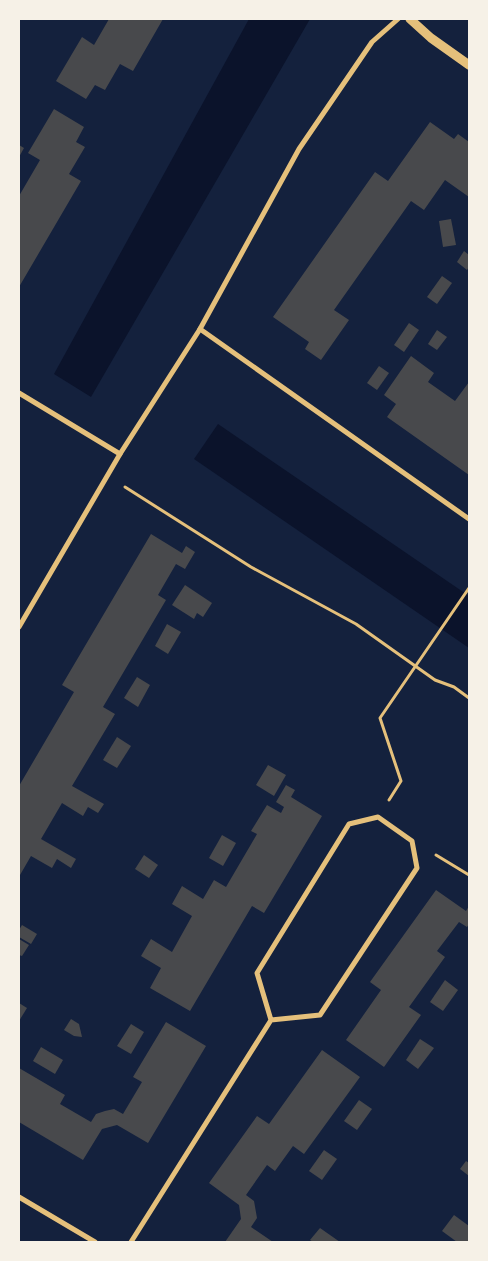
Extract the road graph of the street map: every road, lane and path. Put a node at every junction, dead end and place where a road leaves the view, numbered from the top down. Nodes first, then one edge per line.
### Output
1 (398, 19) edge
2 (410, 19) edge
3 (469, 65) edge
4 (200, 329) junction
5 (19, 393) edge
6 (120, 454) junction
7 (108, 476) junction
8 (469, 519) edge
9 (469, 588) edge
10 (19, 627) edge
11 (416, 665) junction
12 (469, 698) edge
13 (378, 817) junction
14 (412, 841) junction
15 (469, 875) edge
16 (271, 1020) junction
17 (19, 1197) edge
18 (95, 1242) edge
19 (131, 1242) edge

1 - 4 street
2 - 3 street
4 - 6 street
4 - 8 street
5 - 6 street
6 - 7 street
7 - 10 street
7 - 11 path
9 - 11 path
11 - 12 path
11 - 13 path
13 - 14 street
13 - 16 street
14 - 15 path
14 - 16 street
16 - 19 street
17 - 18 street

